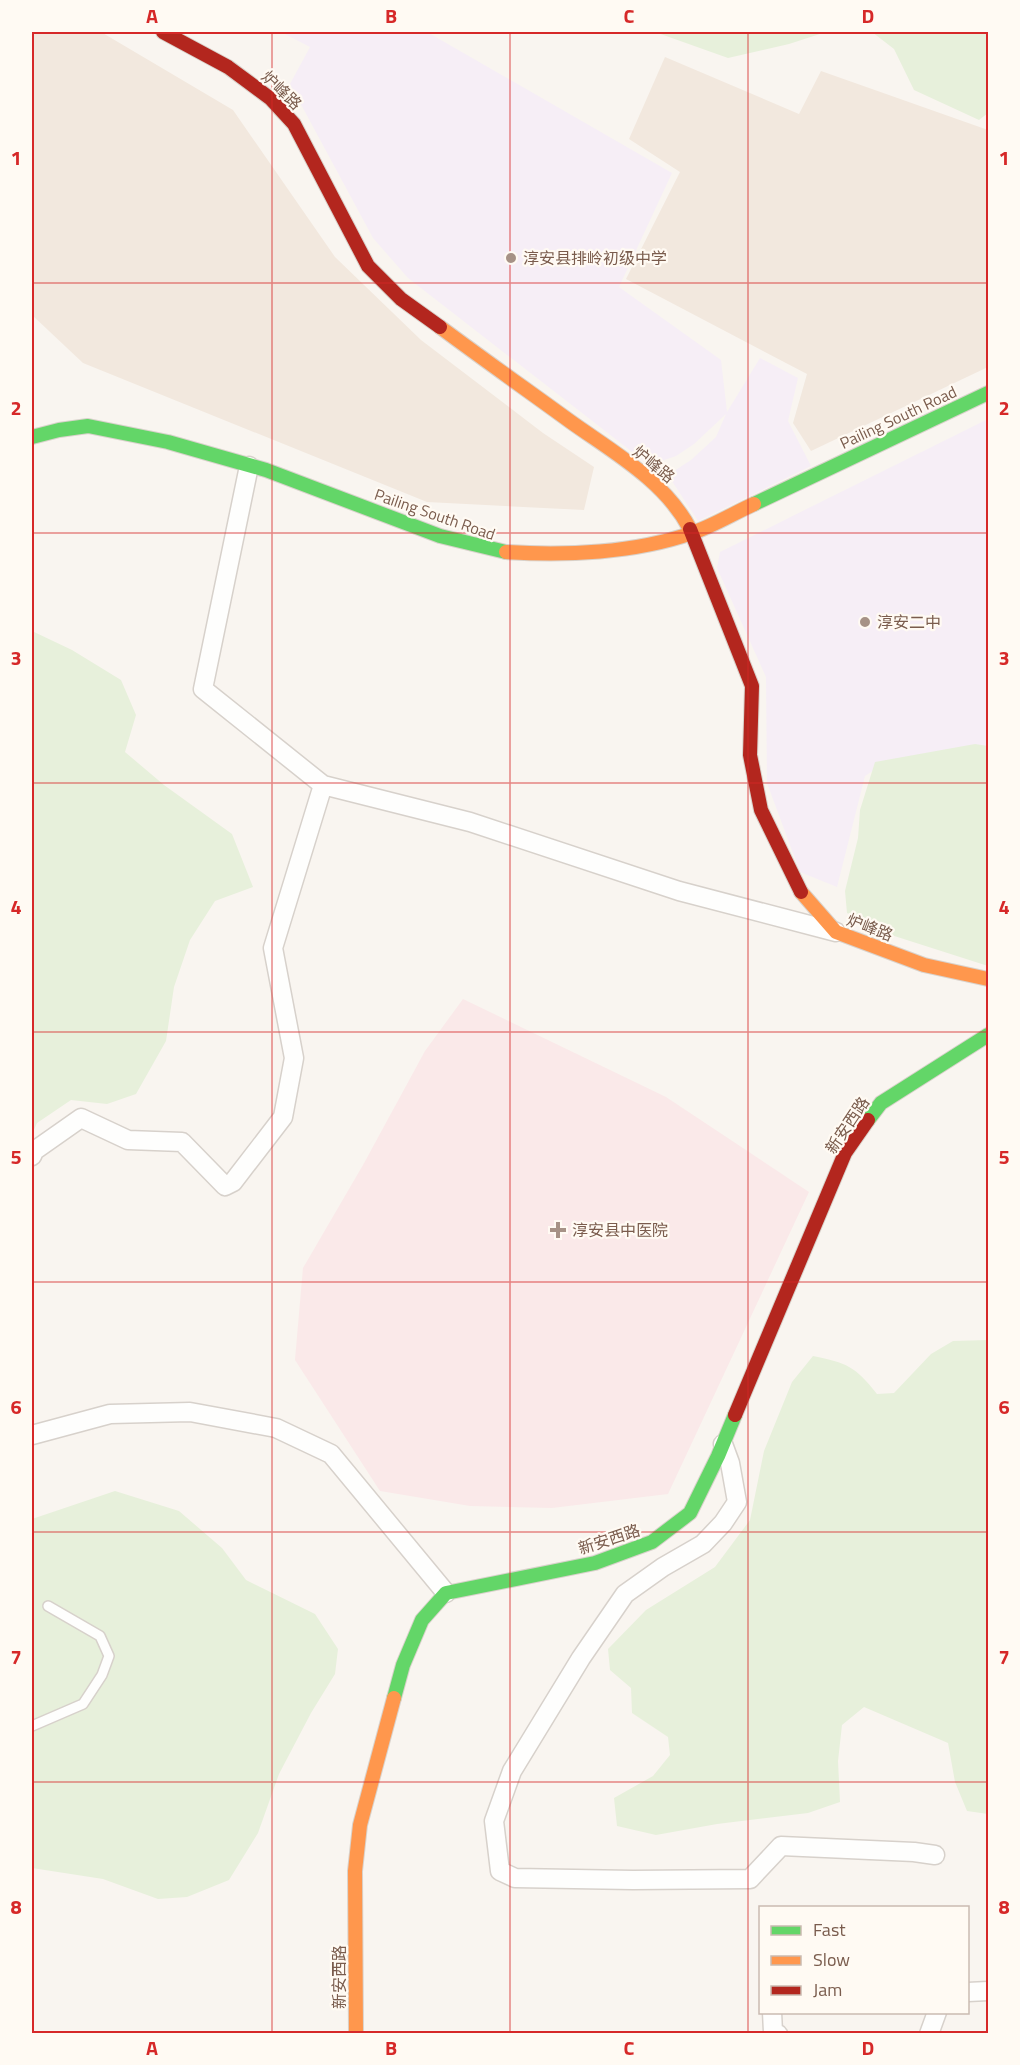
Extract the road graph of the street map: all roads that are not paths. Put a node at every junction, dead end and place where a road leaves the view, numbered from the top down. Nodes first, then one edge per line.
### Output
1 (163, 32) edge
2 (988, 393) edge
3 (32, 437) edge
4 (249, 466) junction
5 (692, 533) junction
6 (323, 785) junction
7 (836, 932) junction
8 (988, 979) edge
9 (988, 1035) edge
10 (32, 1156) edge
11 (32, 1435) edge
12 (723, 1444) junction
13 (446, 1593) junction
14 (48, 1606) dead end
15 (32, 1726) edge
16 (935, 1855) dead end
17 (988, 1991) edge
18 (969, 1992) edge
19 (772, 2014) edge
20 (937, 2014) edge
21 (356, 2034) edge
22 (778, 2034) edge
23 (929, 2034) edge

1 - 5 street, 炉峰路
2 - 5 street, Pailing South Road
3 - 4 street, Pailing South Road
4 - 5 street, Pailing South Road
4 - 6 street
5 - 7 street, 炉峰路
6 - 7 street
6 - 10 street
7 - 8 street, 炉峰路
9 - 12 street, 新安西路
11 - 13 street
12 - 13 street, 新安西路
12 - 16 street
13 - 21 street, 新安西路
14 - 15 lane
17 - 18 street
19 - 22 street
20 - 23 street

